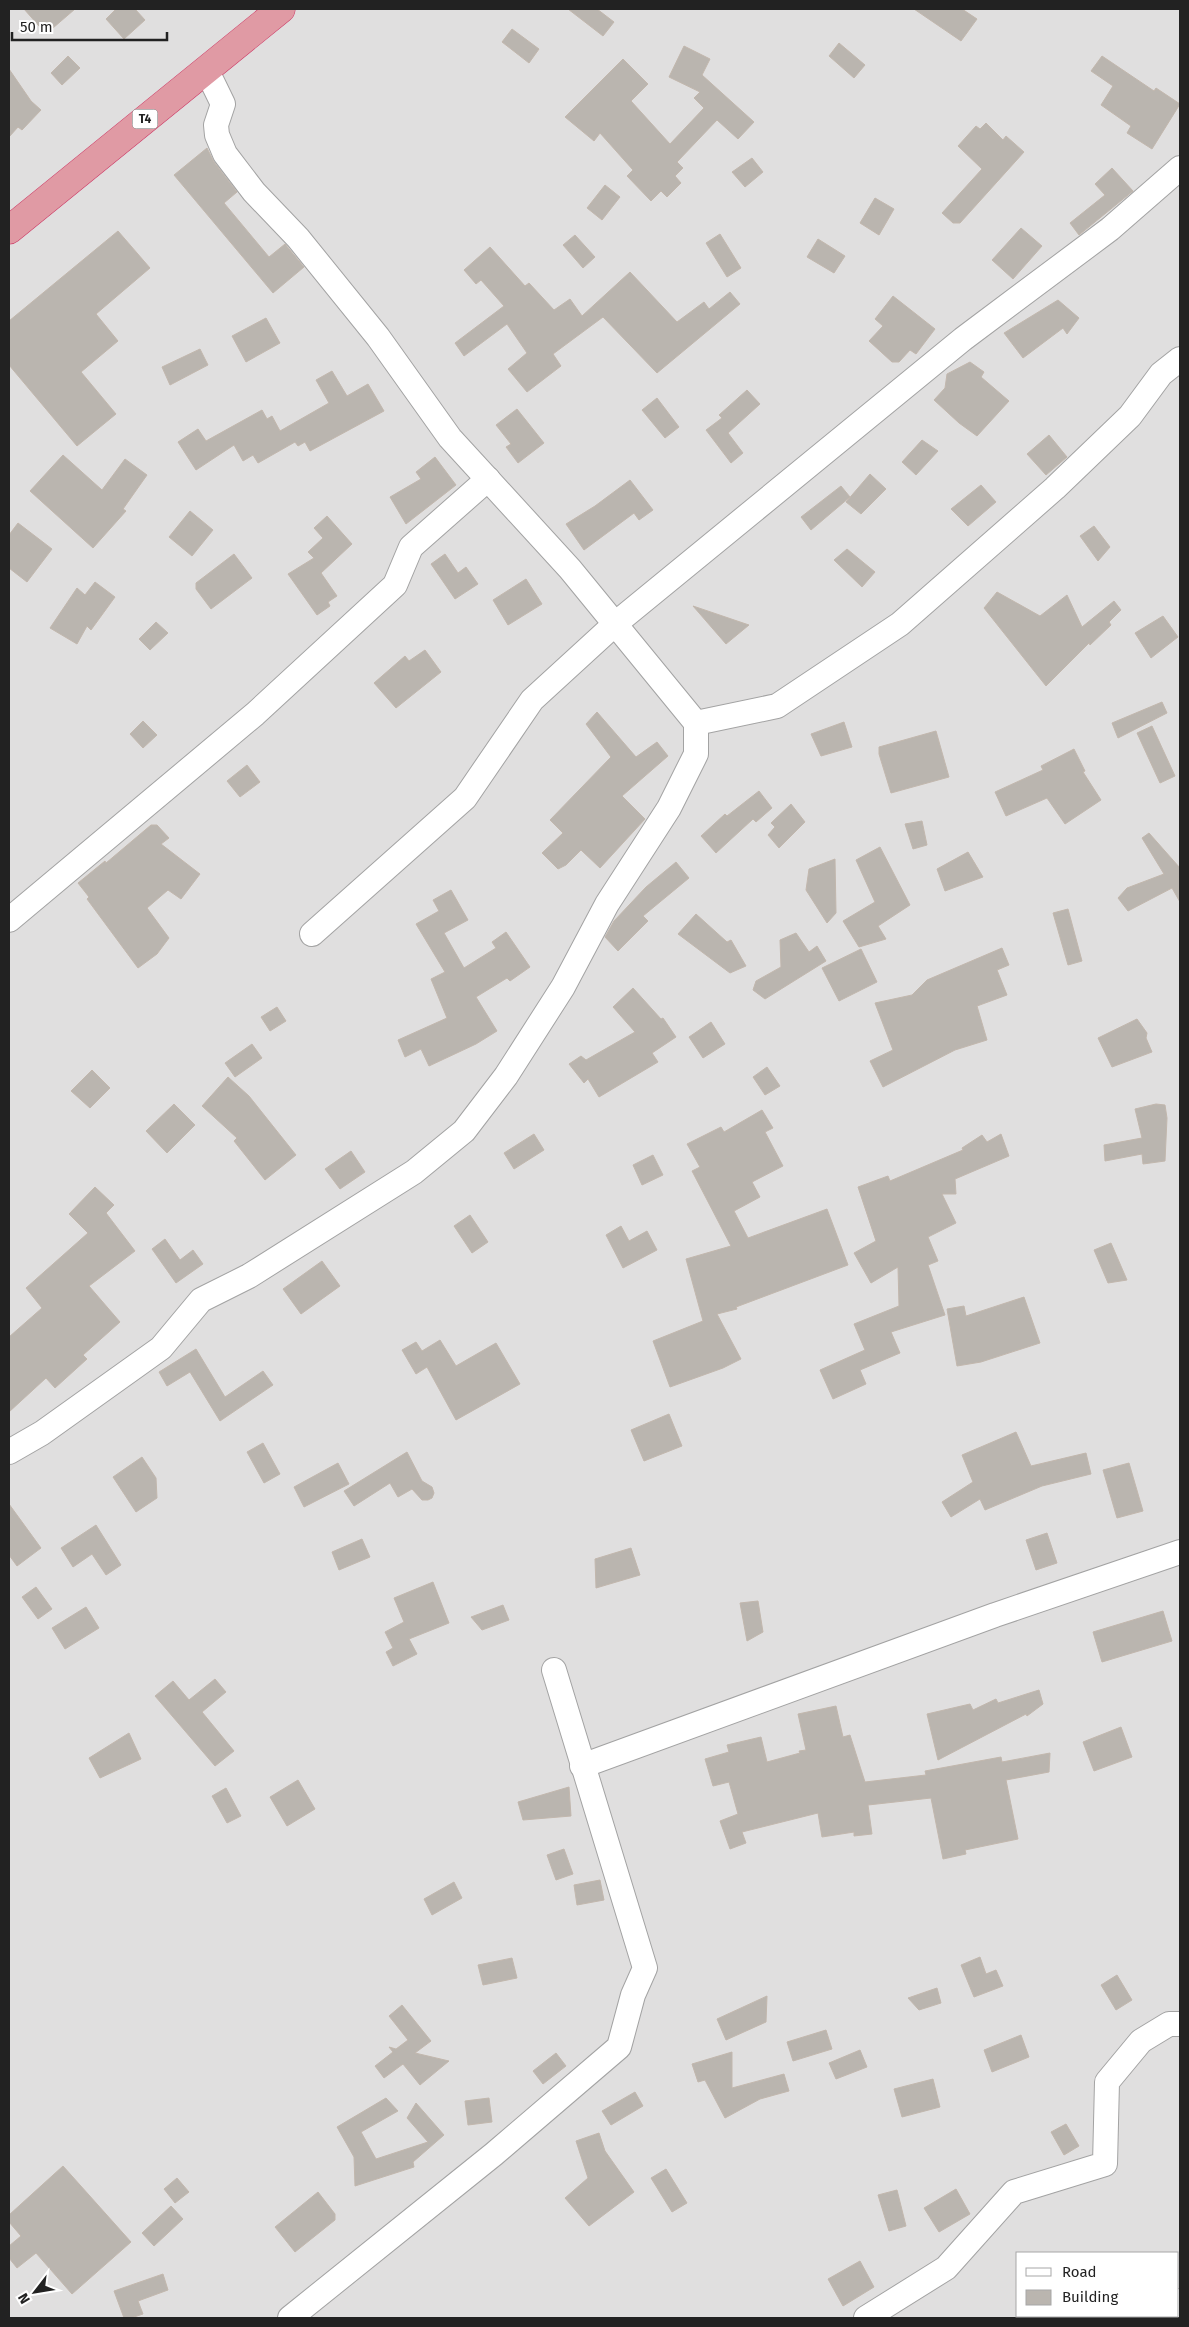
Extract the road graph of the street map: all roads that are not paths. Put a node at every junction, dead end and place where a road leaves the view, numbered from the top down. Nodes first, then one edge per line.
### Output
1 (280, 9) edge
2 (206, 69) junction
3 (1180, 168) edge
4 (9, 230) edge
5 (1180, 359) edge
6 (488, 479) junction
7 (615, 624) junction
8 (696, 723) junction
9 (9, 920) edge
10 (312, 934) dead end
11 (9, 1452) edge
12 (1180, 1552) edge
13 (554, 1670) dead end
14 (582, 1766) junction
15 (1180, 2024) edge
16 (290, 2318) edge
17 (866, 2318) edge

1 - 2 highway, T4
2 - 4 highway, T4
2 - 6 street
3 - 7 street
5 - 8 street
6 - 7 street
6 - 9 street
7 - 8 street
7 - 10 street
8 - 11 street
12 - 14 street
13 - 14 street
14 - 16 street
15 - 17 street

